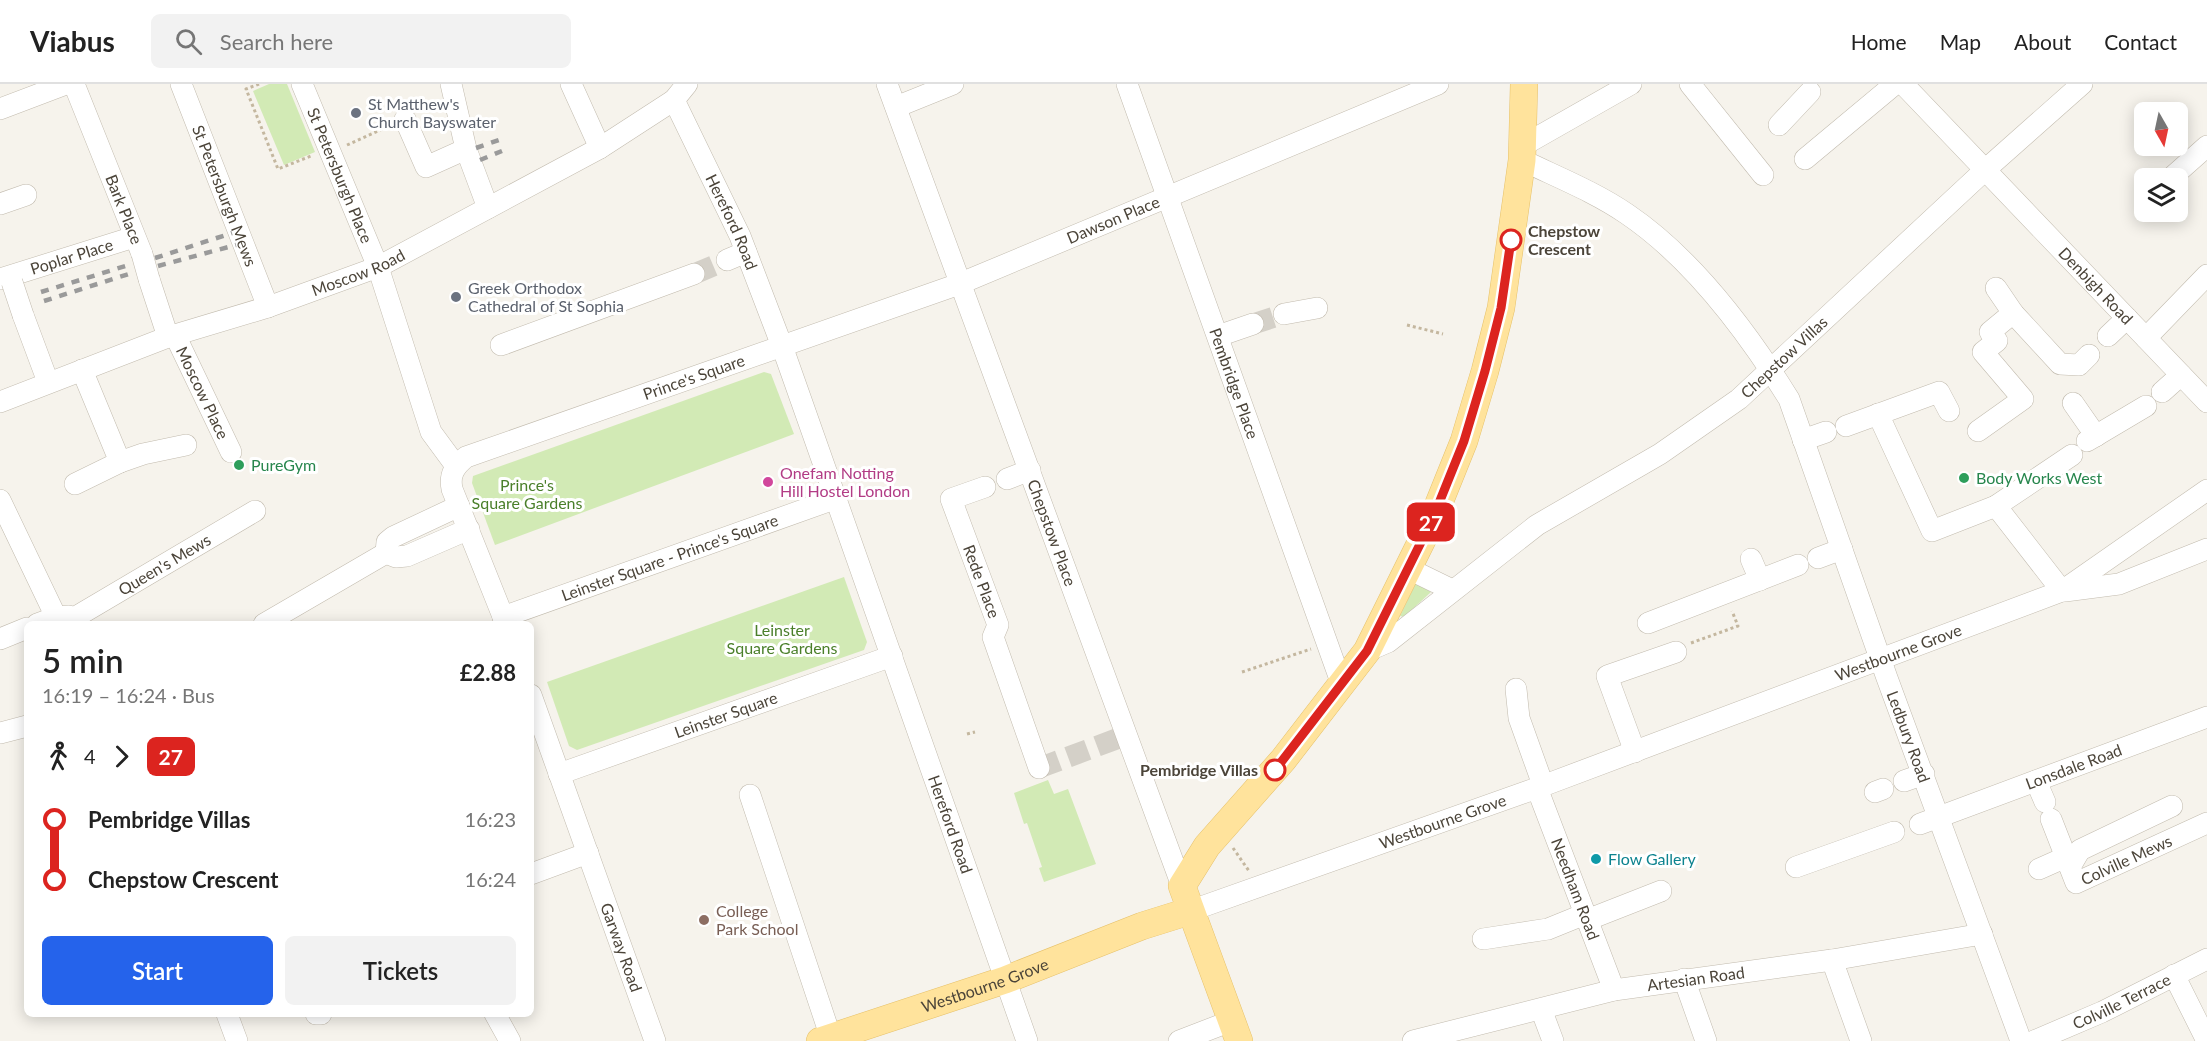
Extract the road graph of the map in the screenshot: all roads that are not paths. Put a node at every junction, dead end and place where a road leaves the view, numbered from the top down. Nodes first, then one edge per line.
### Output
1 (66, 84) edge
2 (74, 84) edge
3 (181, 84) edge
4 (302, 84) edge
5 (451, 84) edge
6 (887, 84) edge
7 (952, 84) edge
8 (1126, 84) edge
9 (1438, 84) edge
10 (1524, 84) edge
11 (1631, 84) edge
12 (1690, 84) edge
13 (1895, 84) edge
14 (1903, 84) edge
15 (2082, 84) edge
16 (683, 88) edge
17 (582, 91) edge
18 (1810, 92) dead end
19 (896, 107) junction
20 (0, 109) edge
21 (405, 119) road end
22 (1779, 125) dead end
23 (607, 144) junction
24 (2207, 146) edge
25 (466, 149) junction
26 (1522, 153) junction
27 (1805, 159) dead end
28 (2182, 168) edge
29 (1984, 170) junction
30 (1763, 175) dead end
31 (26, 195) dead end
32 (1168, 197) junction
33 (0, 204) edge
34 (488, 208) junction
35 (138, 246) junction
36 (746, 252) junction
37 (726, 260) tunnel mouth
38 (378, 267) junction
39 (694, 274) tunnel mouth
40 (2207, 275) edge
41 (7, 279) edge
42 (959, 284) junction
43 (1996, 288) dead end
44 (268, 307) junction
45 (1317, 308) dead end
46 (2013, 313) junction
47 (1284, 314) tunnel mouth
48 (2127, 318) junction
49 (1253, 324) tunnel mouth
50 (172, 336) junction
51 (1218, 336) junction
52 (2108, 336) dead end
53 (2146, 338) junction
54 (501, 345) dead end
55 (782, 346) junction
56 (2089, 355) dead end
57 (1770, 368) junction
58 (82, 370) junction
59 (2181, 375) junction
60 (48, 382) junction
61 (2162, 392) dead end
62 (0, 402) edge
63 (2207, 402) edge
64 (2073, 403) dead end
65 (2146, 406) dead end
66 (1949, 411) dead end
67 (1878, 414) junction
68 (1978, 431) dead end
69 (1803, 440) junction
70 (2085, 444) junction
71 (186, 445) dead end
72 (231, 452) dead end
73 (120, 462) junction
74 (456, 466) junction
75 (1030, 470) junction
76 (1007, 479) dead end
77 (75, 484) dead end
78 (986, 487) dead end
79 (2207, 489) edge
80 (837, 498) junction
81 (0, 500) edge
82 (459, 506) junction
83 (1996, 506) junction
84 (255, 511) dead end
85 (469, 529) junction
86 (1842, 549) junction
87 (2207, 549) edge
88 (386, 553) junction
89 (1751, 559) dead end
90 (1409, 569) junction
91 (1760, 580) junction
92 (1452, 590) junction
93 (2062, 591) junction
94 (61, 621) edge
95 (270, 621) edge
96 (504, 621) edge
97 (1648, 623) dead end
98 (24, 629) edge
99 (0, 639) edge
100 (1682, 648) road end
101 (1367, 651) junction
102 (892, 656) junction
103 (1882, 661) junction
104 (1341, 682) junction
105 (1516, 689) dead end
106 (534, 703) edge
107 (2207, 717) edge
108 (24, 727) edge
109 (0, 733) edge
110 (1635, 752) junction
111 (1039, 768) dead end
112 (559, 774) junction
113 (2036, 781) junction
114 (1540, 786) junction
115 (750, 795) dead end
116 (2172, 806) dead end
117 (1929, 820) junction
118 (2207, 823) edge
119 (1894, 832) dead end
120 (588, 853) junction
121 (2068, 862) junction
122 (1796, 867) dead end
123 (2039, 869) dead end
124 (534, 873) edge
125 (1661, 891) dead end
126 (1186, 898) junction
127 (1586, 917) junction
128 (1982, 934) junction
129 (1483, 939) dead end
130 (2207, 959) edge
131 (1832, 960) junction
132 (2174, 975) junction
133 (1005, 980) junction
134 (1684, 980) junction
135 (1614, 990) junction
136 (1541, 1009) junction
137 (228, 1017) edge
138 (497, 1017) edge
139 (1235, 1031) edge
140 (828, 1040) edge
141 (237, 1041) edge
142 (510, 1041) edge
143 (655, 1041) edge
144 (1027, 1041) edge
145 (1179, 1041) edge
146 (1413, 1041) edge
147 (1554, 1041) edge
148 (1706, 1041) edge
149 (1861, 1041) edge
150 (2021, 1041) edge
151 (2034, 1041) edge
152 (2207, 1041) edge

1 - 20 street
2 - 35 street, Bark Place
3 - 44 street, St Petersburgh Mews
4 - 38 street, St Petersburgh Place
5 - 25 street
6 - 19 street, Chepstow Place
7 - 19 street
8 - 32 street, Pembridge Place
9 - 32 street, Dawson Place
10 - 26 main road
11 - 26 street
12 - 30 street
13 - 27 street
14 - 29 street, Denbigh Road
15 - 29 street, Chepstow Villas
16 - 23 street, Moscow Road
16 - 36 street, Hereford Road
17 - 23 street
18 - 22 street
19 - 42 street, Chepstow Place
21 - 25 street
23 - 34 street, Moscow Road
24 - 28 street
25 - 34 street
26 - 57 street
26 - 90 main road
29 - 48 street, Denbigh Road
29 - 57 street, Chepstow Villas
31 - 33 street
32 - 42 street, Dawson Place
32 - 51 street, Pembridge Place
34 - 38 street, Moscow Road
35 - 41 street, Poplar Place
35 - 50 street, Bark Place, bridge
36 - 37 street
36 - 55 street, Hereford Road
38 - 44 street, Moscow Road
38 - 74 street, St Petersburgh Place
39 - 54 street
40 - 53 street
41 - 60 street, Poplar Place, bridge
42 - 55 street, Dawson Place
42 - 75 street, Chepstow Place
43 - 46 street
44 - 50 street, Moscow Road
45 - 47 street
46 - 56 street
46 - 68 street
48 - 52 street
48 - 53 street, Denbigh Road
49 - 51 street
50 - 58 street, Moscow Road
50 - 72 street, Moscow Place
51 - 104 street, Pembridge Place
53 - 59 street, Denbigh Road
55 - 74 street, Prince's Square
55 - 80 street
57 - 69 street, Ledbury Road
57 - 92 street, Chepstow Villas
58 - 60 street, Moscow Road
58 - 73 street
59 - 61 street
59 - 63 street, Denbigh Road
60 - 62 street, Moscow Road
64 - 70 street
65 - 70 street
66 - 67 street
67 - 69 street
67 - 83 street
69 - 86 street, Ledbury Road
70 - 83 street
71 - 73 street
73 - 77 street
74 - 82 street
75 - 76 street
75 - 126 street, Chepstow Place
78 - 111 street, Rede Place
79 - 93 street, Westbourne Grove
80 - 96 street, Leinster Square - Prince's Square
80 - 102 street, Hereford Road
81 - 94 street
82 - 85 street
82 - 88 street
83 - 93 street
84 - 94 street, Queen's Mews
85 - 88 street
85 - 96 street
86 - 91 street
86 - 103 street, Ledbury Road
87 - 93 street, Westbourne Grove
88 - 95 street
89 - 91 street
90 - 92 street
90 - 101 main road
91 - 97 street
92 - 101 street, Chepstow Villas
93 - 103 street, Westbourne Grove
98 - 99 street
100 - 110 street
101 - 104 main road
102 - 112 street, Leinster Square
102 - 133 street, Hereford Road
103 - 110 street, Westbourne Grove
103 - 117 street, Ledbury Road
104 - 126 main road
105 - 114 street, Needham Road
106 - 112 street
107 - 113 street, Lonsdale Road
108 - 109 street
110 - 114 street, Westbourne Grove
112 - 120 street
113 - 117 street, Lonsdale Road
113 - 121 street, Colville Mews
114 - 126 street, Westbourne Grove
114 - 127 street, Needham Road
115 - 140 street
116 - 121 street
117 - 128 street, Ledbury Road
118 - 121 street, Colville Mews
119 - 122 street
120 - 124 street
120 - 143 street, Garway Road
121 - 123 street
125 - 127 street
126 - 133 main road, Westbourne Grove
126 - 139 main road
127 - 129 street
127 - 135 street, Needham Road
128 - 131 street, Artesian Road
128 - 150 street, Ledbury Road
130 - 132 street, Colville Terrace
131 - 134 street, Artesian Road
131 - 149 street
132 - 151 street, Colville Terrace
132 - 152 street
133 - 140 main road, Westbourne Grove
133 - 144 street, Hereford Road
134 - 135 street, Artesian Road
134 - 148 street
135 - 136 street, Artesian Road
136 - 146 street, Artesian Road
136 - 147 street
137 - 141 street
138 - 142 street
139 - 145 street

